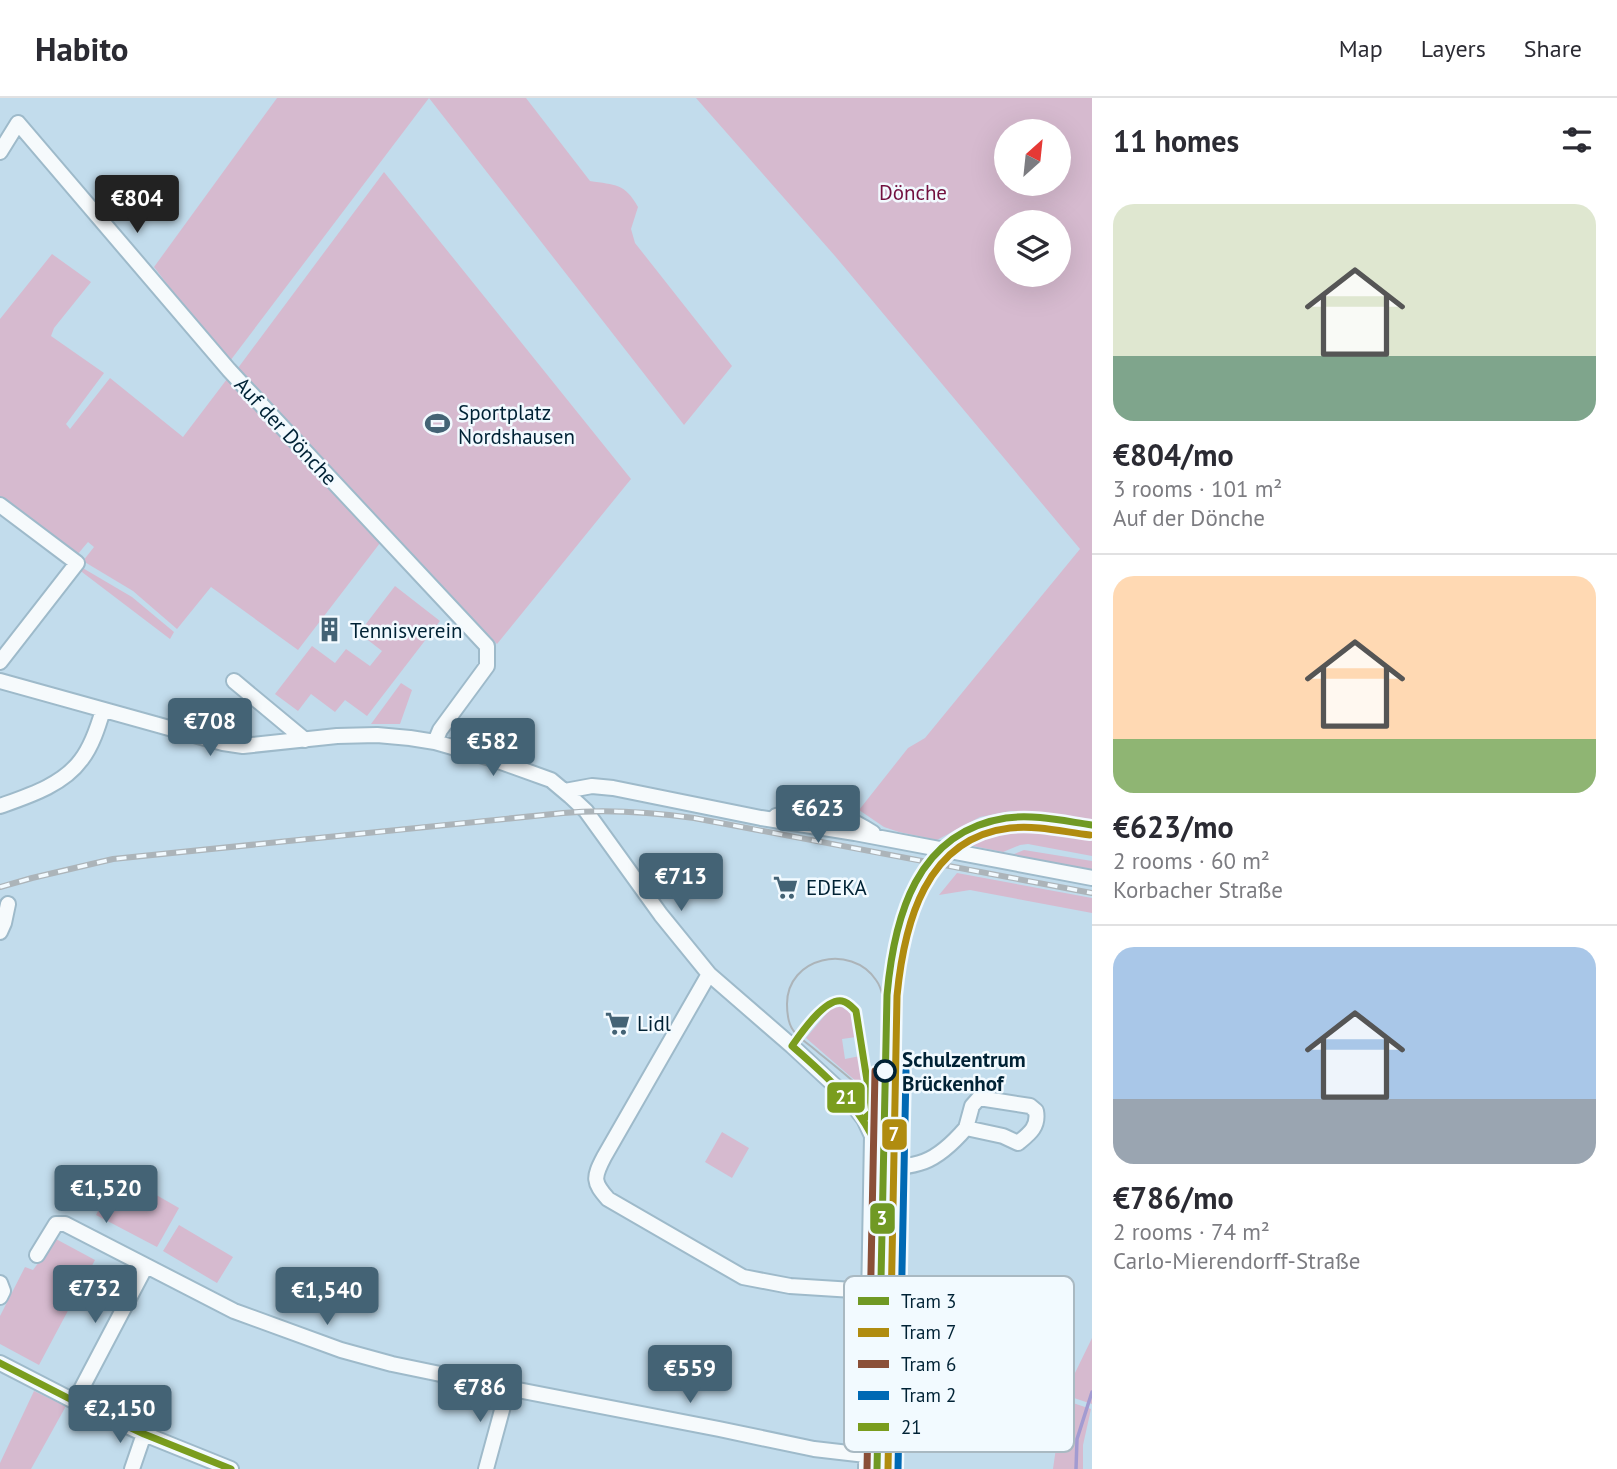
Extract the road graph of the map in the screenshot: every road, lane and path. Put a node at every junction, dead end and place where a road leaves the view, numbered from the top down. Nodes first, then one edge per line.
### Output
1 (0, 152) edge
2 (0, 505) edge
3 (0, 662) edge
4 (0, 681) edge
5 (234, 681) dead end
6 (103, 710) junction
7 (304, 740) junction
8 (435, 742) junction
9 (565, 791) junction
10 (0, 806) edge
11 (1092, 878) edge
12 (8, 904) dead end
13 (0, 932) edge
14 (709, 974) junction
15 (966, 1129) junction
16 (872, 1168) junction
17 (37, 1255) dead end
18 (146, 1266) junction
19 (869, 1276) edge
20 (0, 1283) edge
21 (844, 1289) edge
22 (0, 1297) edge
23 (0, 1363) edge
24 (508, 1388) junction
25 (75, 1401) junction
26 (144, 1434) junction
27 (866, 1462) edge
28 (132, 1469) edge
29 (231, 1469) edge
30 (486, 1469) edge

1 - 8 street, Auf der Dönche
2 - 3 street
4 - 6 street
5 - 7 street
6 - 7 street
6 - 10 street
7 - 8 street
8 - 9 street
9 - 11 street
9 - 14 street
12 - 13 street
14 - 16 street
14 - 21 street
15 - 15 street
15 - 16 street
16 - 19 street
17 - 18 street
18 - 24 street
18 - 25 street
20 - 22 street
23 - 25 street
24 - 27 street
24 - 30 street
25 - 26 street
26 - 28 street
26 - 29 street

